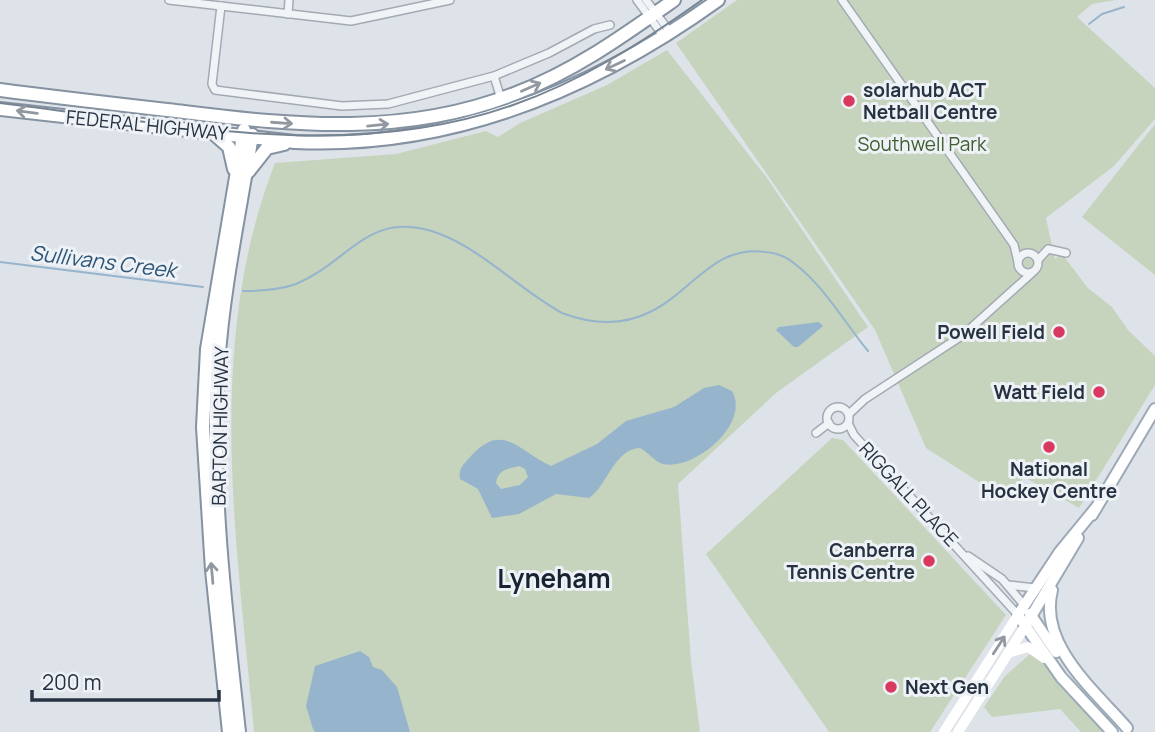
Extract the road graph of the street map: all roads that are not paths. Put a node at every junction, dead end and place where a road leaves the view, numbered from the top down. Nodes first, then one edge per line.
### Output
1 (169, 0) edge
2 (289, 0) edge
3 (450, 0) edge
4 (637, 0) edge
5 (646, 0) edge
6 (674, 0) edge
7 (718, 0) edge
8 (842, 0) edge
9 (222, 6) junction
10 (288, 14) junction
11 (652, 15) junction
12 (610, 25) dead end
13 (668, 35) junction
14 (494, 76) junction
15 (0, 90) edge
16 (501, 100) junction
17 (0, 108) edge
18 (250, 120) junction
19 (212, 133) junction
20 (247, 136) junction
21 (295, 142) junction
22 (241, 176) junction
23 (1014, 245) junction
24 (1046, 249) junction
25 (1029, 253) junction
26 (1066, 253) dead end
27 (1038, 260) junction
28 (1020, 266) junction
29 (1032, 273) junction
30 (1013, 291) junction
31 (1155, 409) edge
32 (847, 415) junction
33 (829, 423) junction
34 (840, 429) junction
35 (816, 433) dead end
36 (854, 435) junction
37 (1095, 509) junction
38 (964, 554) junction
39 (1055, 578) junction
40 (1008, 584) junction
41 (1035, 588) junction
42 (1021, 610) junction
43 (1029, 621) junction
44 (1008, 653) junction
45 (1061, 677) junction
46 (1129, 730) edge
47 (229, 732) edge
48 (239, 732) edge
49 (944, 732) edge
50 (958, 732) edge
51 (1112, 732) edge

1 - 9 street
2 - 10 street
3 - 10 street
4 - 11 street
5 - 11 street
6 - 11 highway, FEDERAL HIGHWAY
7 - 13 highway
8 - 23 street
9 - 10 street
9 - 14 street
11 - 13 street
16 -> 11 highway, FEDERAL HIGHWAY
12 - 14 street
13 -> 21 highway
14 - 16 street
15 - 18 highway, FEDERAL HIGHWAY
18 -> 16 highway, FEDERAL HIGHWAY
19 -> 17 highway, FEDERAL HIGHWAY
18 - 20 highway, BARTON HIGHWAY
19 - 20 highway, FEDERAL HIGHWAY
19 - 22 highway
20 - 21 highway, FEDERAL HIGHWAY
20 - 22 highway, BARTON HIGHWAY
21 - 22 highway
47 -> 22 highway, BARTON HIGHWAY
22 - 48 highway, BARTON HIGHWAY
23 - 25 street
23 - 28 street
24 - 25 street
24 - 26 street
24 - 27 street
25 - 27 street
25 - 28 street
27 - 29 street
28 - 29 street
28 - 30 street
29 - 30 street
30 - 32 street
31 - 37 main road
32 - 33 street
32 - 34 street
32 - 36 street, RIGGALL PLACE
33 - 34 street, RIGGALL PLACE
33 - 35 street
34 - 36 street, RIGGALL PLACE
36 - 38 street, RIGGALL PLACE
37 - 39 main road
37 - 41 main road
38 - 40 street, RIGGALL PLACE
38 - 42 street, RIGGALL PLACE
39 - 43 main road
39 - 46 main road
40 - 41 street, RIGGALL PLACE
40 - 42 street, RIGGALL PLACE
41 - 42 main road
42 - 43 main road
49 -> 42 main road
43 - 44 main road
43 - 45 main road
43 - 46 main road
44 - 45 main road
44 - 50 main road
45 - 51 main road

